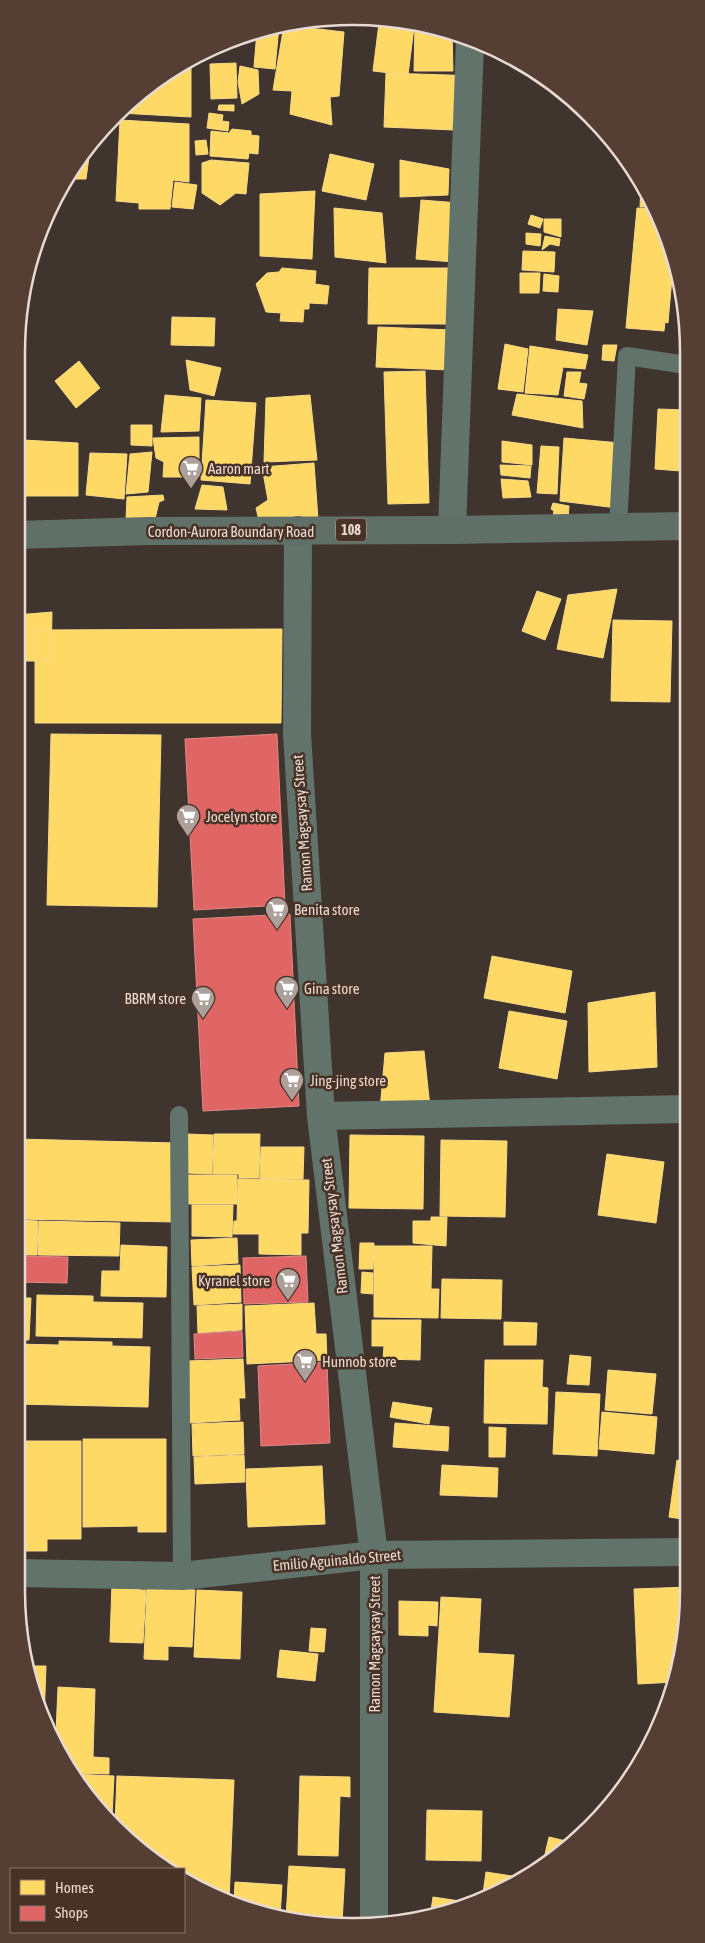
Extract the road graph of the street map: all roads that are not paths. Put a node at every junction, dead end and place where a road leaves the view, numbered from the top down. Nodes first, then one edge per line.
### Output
1 (470, 47) edge
2 (680, 364) edge
3 (680, 526) edge
4 (618, 527) junction
5 (298, 530) junction
6 (452, 530) junction
7 (25, 535) edge
8 (680, 1109) edge
9 (179, 1115) dead end
10 (321, 1116) junction
11 (680, 1552) edge
12 (374, 1554) junction
13 (25, 1573) edge
14 (182, 1576) junction
15 (374, 1917) edge

1 - 6 street
2 - 4 lane
3 - 4 main road, Cordon-Aurora Boundary Road / 108
4 - 6 main road, Cordon-Aurora Boundary Road / 108
5 - 6 main road, Cordon-Aurora Boundary Road / 108
5 - 7 main road, Cordon-Aurora Boundary Road / 108
5 - 10 street, Ramon Magsaysay Street
8 - 10 street
9 - 14 lane
10 - 12 street, Ramon Magsaysay Street
11 - 12 street, Emilio Aguinaldo Street
12 - 14 street, Emilio Aguinaldo Street
12 - 15 street, Ramon Magsaysay Street
13 - 14 street, Emilio Aguinaldo Street

